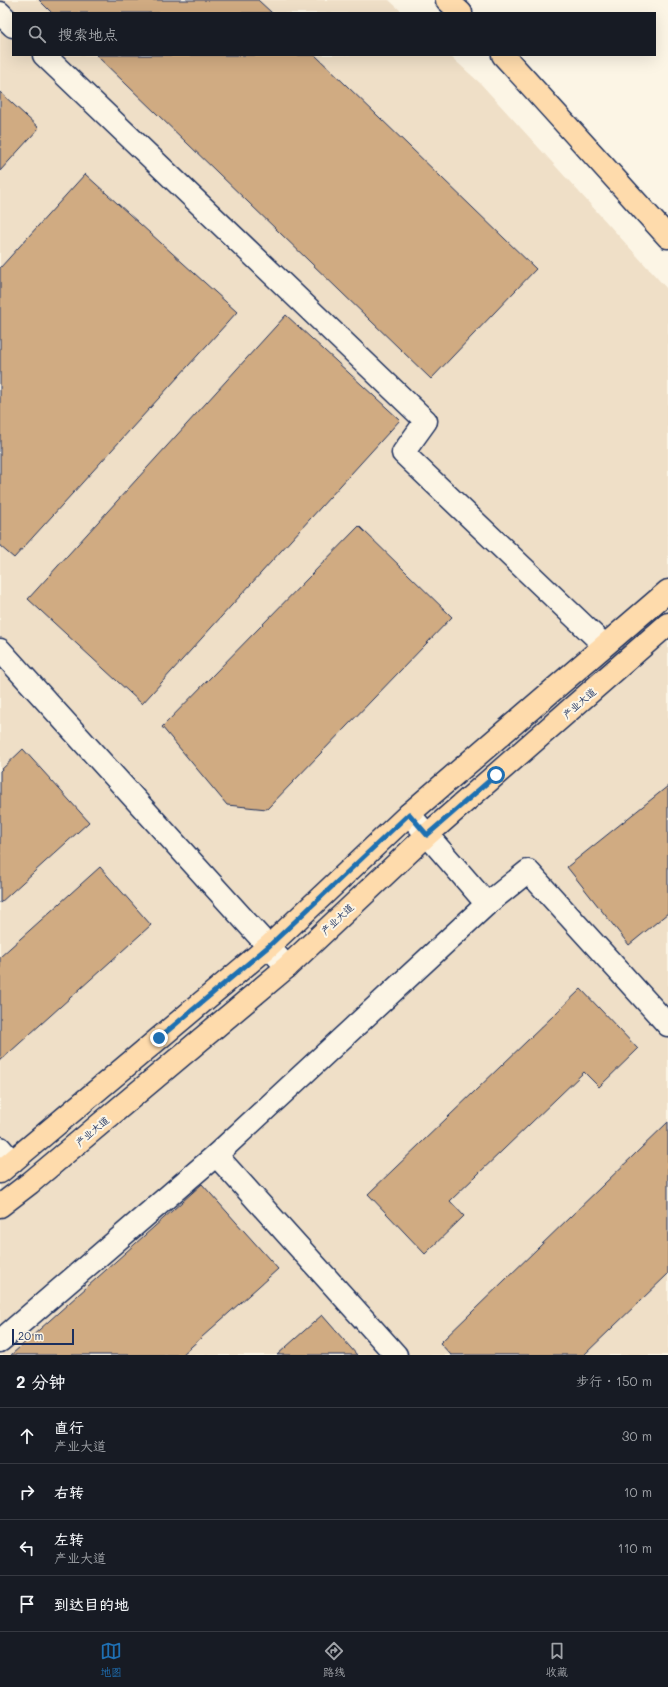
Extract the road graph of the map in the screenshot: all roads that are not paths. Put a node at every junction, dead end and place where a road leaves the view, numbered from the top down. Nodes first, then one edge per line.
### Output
1 (447, 0) edge
2 (460, 12) edge
3 (0, 13) edge
4 (12, 25) edge
5 (45, 56) edge
6 (503, 56) edge
7 (668, 237) edge
8 (668, 591) edge
9 (668, 624) edge
10 (604, 645) junction
11 (0, 650) edge
12 (409, 814) junction
13 (427, 835) junction
14 (487, 904) junction
15 (269, 946) junction
16 (287, 967) junction
17 (668, 1025) edge
18 (216, 1155) junction
19 (4, 1161) edge
20 (0, 1206) edge
21 (0, 1341) edge
22 (396, 1355) edge

1 - 2 main road
3 - 4 street
5 - 10 street
6 - 7 main road
8 - 10 main road
9 - 13 main road, 产业大道
10 - 12 main road
11 - 15 street
12 - 13 street
12 - 15 main road
13 - 14 street
13 - 16 main road, 产业大道
14 - 17 street
14 - 18 street
15 - 16 street
15 - 19 main road
16 - 20 main road, 产业大道
18 - 21 street
18 - 22 street

